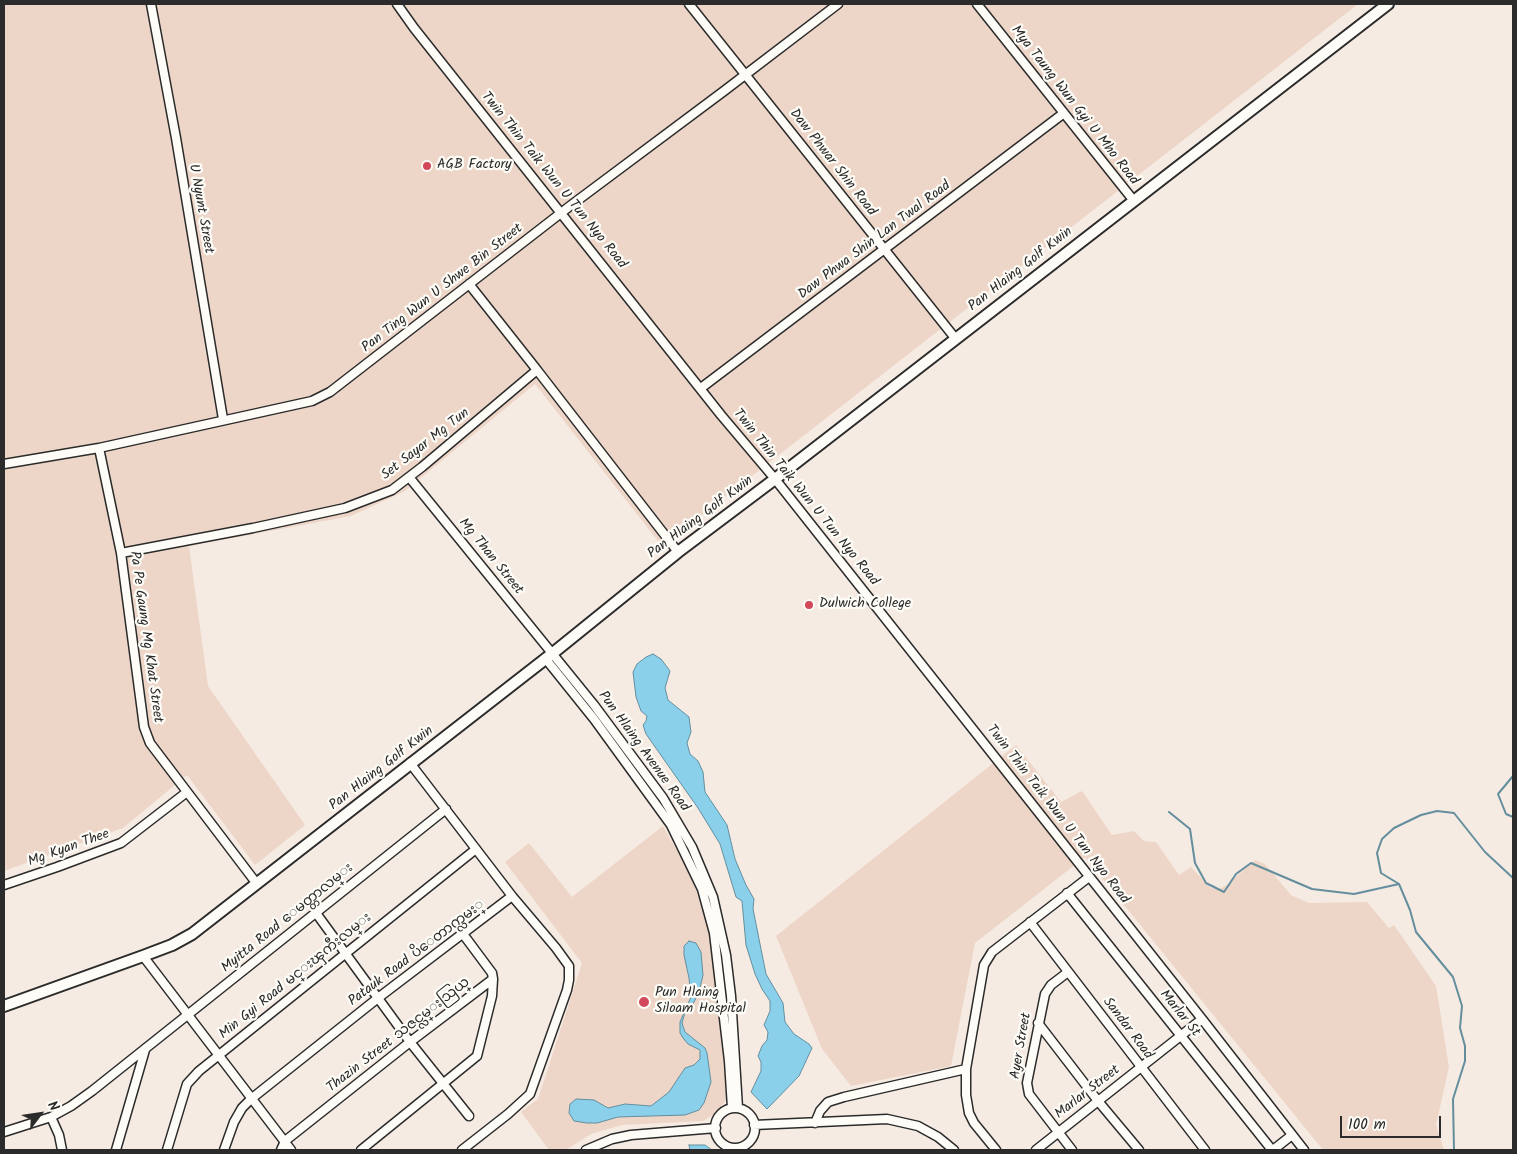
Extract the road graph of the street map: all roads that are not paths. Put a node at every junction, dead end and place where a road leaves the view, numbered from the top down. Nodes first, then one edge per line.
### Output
1 (151, 4) edge
2 (397, 4) edge
3 (689, 4) edge
4 (838, 4) edge
5 (977, 4) edge
6 (1388, 4) edge
7 (746, 75) junction
8 (1064, 113) junction
9 (1134, 201) junction
10 (562, 213) junction
11 (884, 249) junction
12 (469, 284) junction
13 (955, 338) junction
14 (538, 370) junction
15 (701, 388) junction
16 (223, 420) junction
17 (99, 448) junction
18 (4, 464) edge
19 (409, 478) junction
20 (775, 479) junction
21 (678, 552) junction
22 (121, 553) junction
23 (549, 656) junction
24 (410, 763) junction
25 (187, 792) junction
26 (446, 809) junction
27 (476, 849) junction
28 (1089, 877) junction
29 (257, 884) junction
30 (4, 885) edge
31 (1067, 893) junction
32 (512, 896) junction
33 (316, 913) junction
34 (1030, 922) junction
35 (463, 934) junction
36 (345, 955) junction
37 (143, 956) junction
38 (1068, 972) junction
39 (493, 979) junction
40 (378, 998) junction
41 (4, 1006) edge
42 (187, 1015) junction
43 (1202, 1019) junction
44 (1038, 1024) junction
45 (1181, 1036) junction
46 (410, 1042) junction
47 (145, 1050) junction
48 (218, 1056) junction
49 (966, 1068) junction
50 (1140, 1068) junction
51 (443, 1084) junction
52 (251, 1099) junction
53 (1098, 1101) junction
54 (735, 1108) junction
55 (469, 1116) dead end
56 (51, 1118) junction
57 (815, 1123) junction
58 (754, 1125) junction
59 (716, 1128) junction
60 (4, 1132) edge
61 (1058, 1133) junction
62 (1292, 1135) junction
63 (285, 1141) junction
64 (62, 1150) edge
65 (116, 1150) edge
66 (167, 1150) edge
67 (224, 1150) edge
68 (281, 1150) edge
69 (291, 1150) edge
70 (362, 1150) edge
71 (462, 1150) edge
72 (586, 1150) edge
73 (954, 1150) edge
74 (996, 1150) edge
75 (1036, 1150) edge
76 (1072, 1150) edge
77 (1139, 1150) edge
78 (1205, 1150) edge
79 (1273, 1150) edge
80 (1304, 1150) edge

1 - 16 street, U Nyunt Street
2 - 10 street, Twin Thin Taik Wun U Tun Nyo Road
3 - 7 street, Daw Phwar Shin Road
4 - 7 street, Pan Ting Wun U Shwe Bin Street
5 - 8 street, Mya Taung Wun Gyi U Mho Road
6 - 9 street, Pan Hlaing Golf Kwin
7 - 10 street, Pan Ting Wun U Shwe Bin Street
7 - 11 street, Daw Phwar Shin Road
8 - 9 street, Mya Taung Wun Gyi U Mho Road
8 - 11 street, Daw Phwa Shin Lan Twal Road
9 - 13 street, Pan Hlaing Golf Kwin
10 - 12 street, Pan Ting Wun U Shwe Bin Street
10 - 15 street, Twin Thin Taik Wun U Tun Nyo Road
11 - 13 street, Daw Phwar Shin Road
11 - 15 street, Daw Phwa Shin Lan Twal Road
12 - 14 street
12 - 16 street, Pan Ting Wun U Shwe Bin Street
13 - 20 street, Pan Hlaing Golf Kwin
14 - 19 street, Set Sayar Mg Tun
14 - 21 street
15 - 20 street, Twin Thin Taik Wun U Tun Nyo Road
16 - 17 street, Pan Ting Wun U Shwe Bin Street
17 - 18 street, Pan Ting Wun U Shwe Bin Street
17 - 22 street, Pa Pe Gaung Mg Khat Street
19 - 22 street, Set Sayar Mg Tun
19 - 23 street, Mg Than Street
20 - 21 street, Pan Hlaing Golf Kwin
20 - 28 street, Twin Thin Taik Wun U Tun Nyo Road
21 - 23 street, Pan Hlaing Golf Kwin
22 - 25 street, Pa Pe Gaung Mg Khat Street
23 - 24 street, Pan Hlaing Golf Kwin
23 - 54 street, Pun Hlaing Avenue Road
24 - 26 street
24 - 29 street, Pan Hlaing Golf Kwin
25 - 29 street, Pa Pe Gaung Mg Khat Street
25 - 30 street, Mg Kyan Thee
26 - 27 street
26 - 33 street, Myitta Road ေမတ္တာလမ္း
27 - 32 street
27 - 36 street, Min Gyi Road မင္းၾကီးလမ္း
28 - 31 street
28 - 43 street, Twin Thin Taik Wun U Tun Nyo Road
29 - 37 street, Pan Hlaing Golf Kwin
31 - 34 street
31 - 45 street, Marlar St
32 - 35 street, Patauk Road ပိေတာက္လမး္
32 - 71 street
33 - 36 street
33 - 42 street, Myitta Road ေမတ္တာလမ္း
34 - 38 street, Sandar Road
34 - 49 street
35 - 39 street
35 - 40 street, Patauk Road ပိေတာက္လမး္
36 - 40 street
36 - 48 street, Min Gyi Road မင္းၾကီးလမ္း
37 - 41 street, Pan Hlaing Golf Kwin
37 - 42 street
38 - 44 street, Ayer Street
38 - 50 street, Sandar Road
39 - 46 street, Thazin Street သဇင္လမ္းသြယ္
39 - 51 street
40 - 46 street
40 - 52 street, Patauk Road ပိေတာက္လမး္
42 - 47 street, Myitta Road ေမတ္တာလမ္း
42 - 48 street
43 - 45 street, Marlar Street
43 - 62 street, Twin Thin Taik Wun U Tun Nyo Road
44 - 53 street
44 - 61 street, Ayer Street
45 - 50 street, Marlar Street
45 - 79 street, Marlar St
46 - 51 street
46 - 63 street, Thazin Street သဇင္လမ္းသြယ္
47 - 56 street, Myitta Road ေမတ္တာလမ္း
47 - 65 street
48 - 52 street
48 - 66 street, Min Gyi Road မင္းၾကီးလမ္း
49 - 57 street
49 - 74 street
50 - 53 street, Marlar Street
50 - 78 street, Sandar Road
51 - 55 street
51 - 70 street
52 - 63 street
52 - 67 street, Patauk Road ပိေတာက္လမး္
53 - 61 street, Marlar Street
53 - 77 street
54 - 58 street
54 - 59 street
56 - 60 street, Myitta Road ေမတ္တာလမ္း
56 - 64 street
57 - 58 street
57 - 73 street
58 - 59 street
59 - 72 street
61 - 75 street, Marlar Street
61 - 76 street, Ayer Street
62 - 79 street
62 - 80 street, Twin Thin Taik Wun U Tun Nyo Road
63 - 68 street, Thazin Street သဇင္လမ္းသြယ္
63 - 69 street

